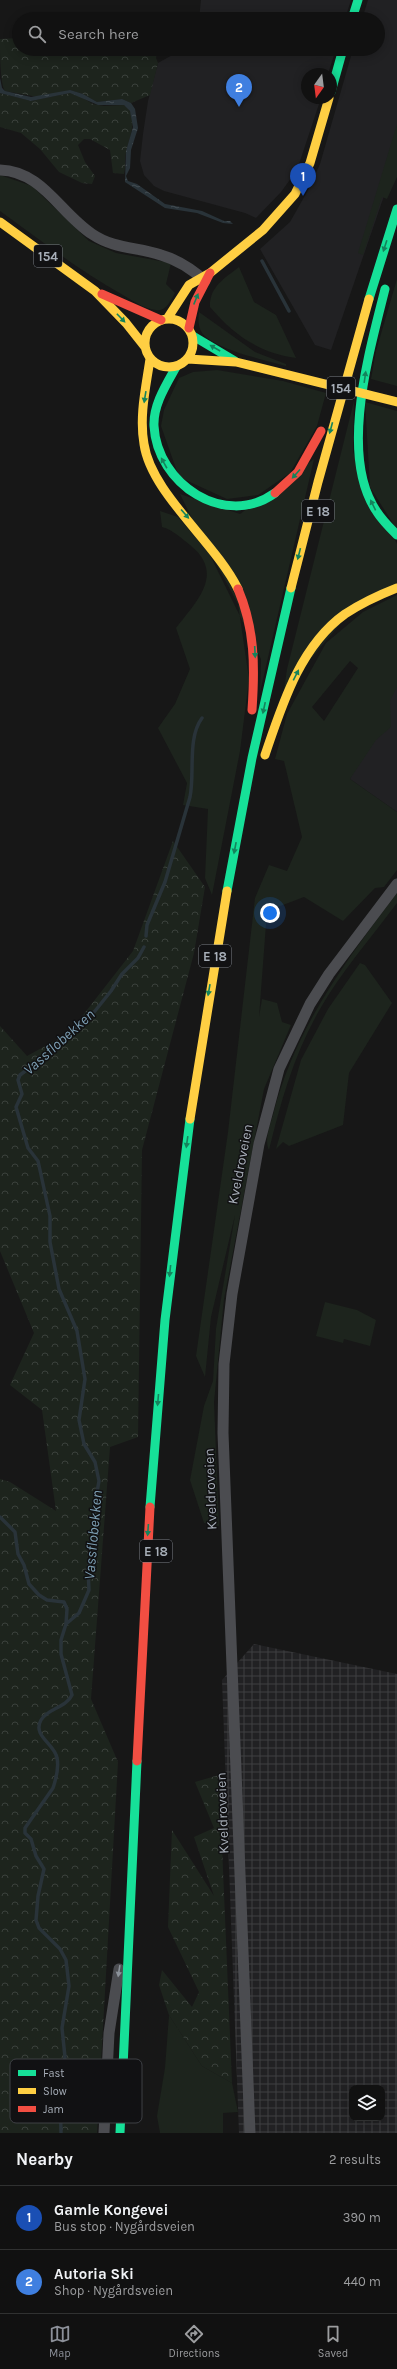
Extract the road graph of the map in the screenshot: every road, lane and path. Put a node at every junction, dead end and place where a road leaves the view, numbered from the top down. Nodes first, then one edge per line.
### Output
1 (358, 0) edge
2 (354, 12) edge
3 (342, 56) edge
4 (337, 72) edge
5 (327, 104) edge
6 (0, 170) edge
7 (397, 209) edge
8 (0, 222) edge
9 (397, 240) edge
10 (394, 249) junction
11 (391, 264) dead end
12 (205, 277) junction
13 (387, 278) dead end
14 (95, 291) junction
15 (164, 319) junction
16 (191, 332) junction
17 (145, 347) junction
18 (352, 350) junction
19 (150, 359) junction
20 (188, 359) junction
21 (236, 362) junction
22 (176, 367) junction
23 (397, 402) edge
24 (397, 535) edge
25 (397, 588) edge
26 (260, 769) junction
27 (242, 810) junction
28 (397, 884) edge
29 (130, 1934) junction
30 (108, 2059) edge
31 (124, 2059) edge
32 (132, 2059) edge
33 (104, 2123) edge
34 (121, 2123) edge
35 (129, 2123) edge
36 (104, 2133) edge
37 (120, 2133) edge
38 (129, 2133) edge
39 (250, 2133) edge

1 - 2 main road
3 - 4 main road
5 - 12 main road
6 - 12 street
7 -> 18 main road, E 18
8 - 14 main road, 154
9 - 10 main road, E 18
10 - 11 main road, E 18
10 - 26 main road, E 18
12 - 15 main road
16 -> 12 main road
24 -> 13 main road
14 - 15 main road, 154
14 -> 17 main road, 154
15 - 16 main road, 154
15 - 17 main road
16 - 20 main road
21 -> 16 main road, 154
17 - 19 main road, 154
18 -> 22 main road, E 18
18 -> 27 main road, E 18
19 - 22 main road
19 -> 27 main road, E 18
20 - 21 main road, 154
20 - 22 main road
21 - 23 main road, 154
26 -> 25 main road, E 18
26 - 32 main road, E 18
27 -> 29 main road, E 18
28 - 39 street, Kveldroveien
29 -> 30 street
29 - 31 main road, E 18
33 -> 36 street
34 - 37 main road, E 18
35 - 38 main road, E 18

